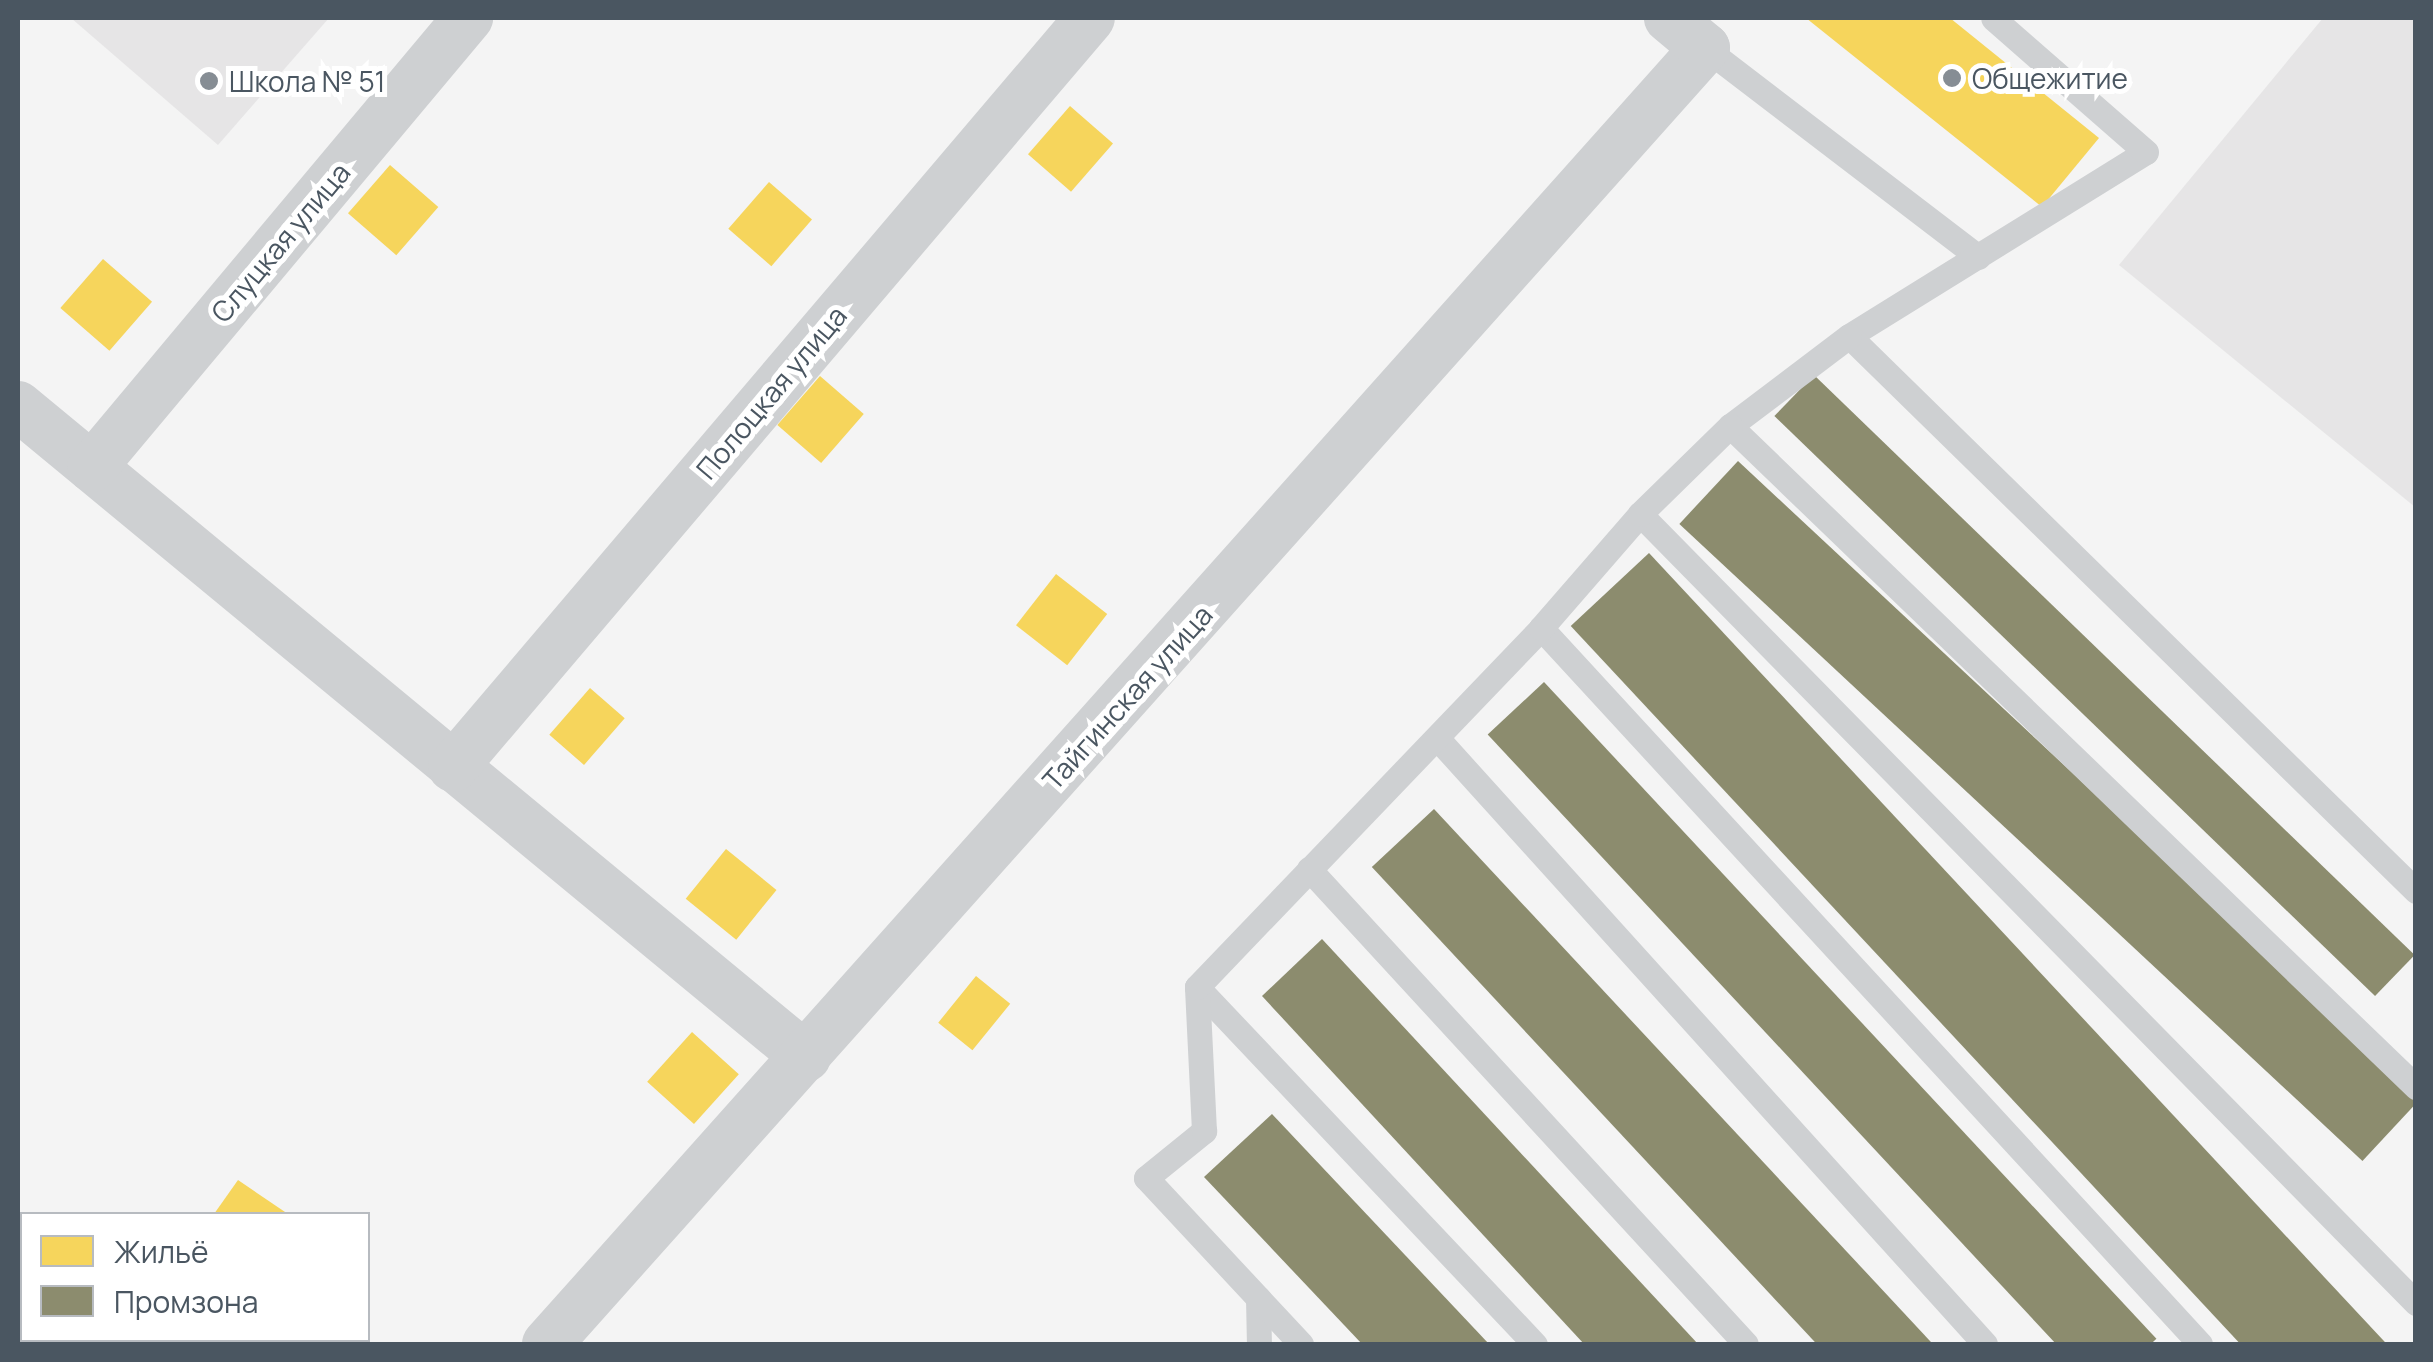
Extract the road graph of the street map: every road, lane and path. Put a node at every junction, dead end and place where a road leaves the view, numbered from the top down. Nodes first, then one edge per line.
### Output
1 (468, 18) edge
2 (1090, 18) edge
3 (1992, 18) edge
4 (1687, 33) edge
5 (1978, 257) junction
6 (1850, 336) junction
7 (18, 406) edge
8 (1730, 426) junction
9 (92, 467) junction
10 (1640, 514) junction
11 (1541, 628) junction
12 (1436, 738) junction
13 (452, 767) junction
14 (1309, 870) junction
15 (2416, 890) edge
16 (1197, 987) junction
17 (806, 1057) junction
18 (2416, 1087) edge
19 (1258, 1298) junction
20 (2416, 1303) edge
21 (546, 1344) edge
22 (1259, 1344) edge
23 (1301, 1344) edge
24 (1535, 1344) edge
25 (1746, 1344) edge
26 (1984, 1344) edge
27 (2200, 1344) edge

1 - 9 street, Слуцкая улица
2 - 13 street, Полоцкая улица
3 - 5 lane
4 - 5 lane
4 - 17 street, Тайгинская улица
5 - 6 lane
6 - 8 lane
6 - 15 lane
7 - 9 street
8 - 10 lane
8 - 18 lane
9 - 13 street
10 - 11 lane
10 - 20 lane
11 - 12 lane
11 - 27 lane
12 - 14 lane
12 - 26 lane
13 - 17 street
14 - 16 lane
14 - 25 lane
16 - 19 lane
16 - 24 lane
17 - 21 street, Тайгинская улица
19 - 22 lane
19 - 23 lane

